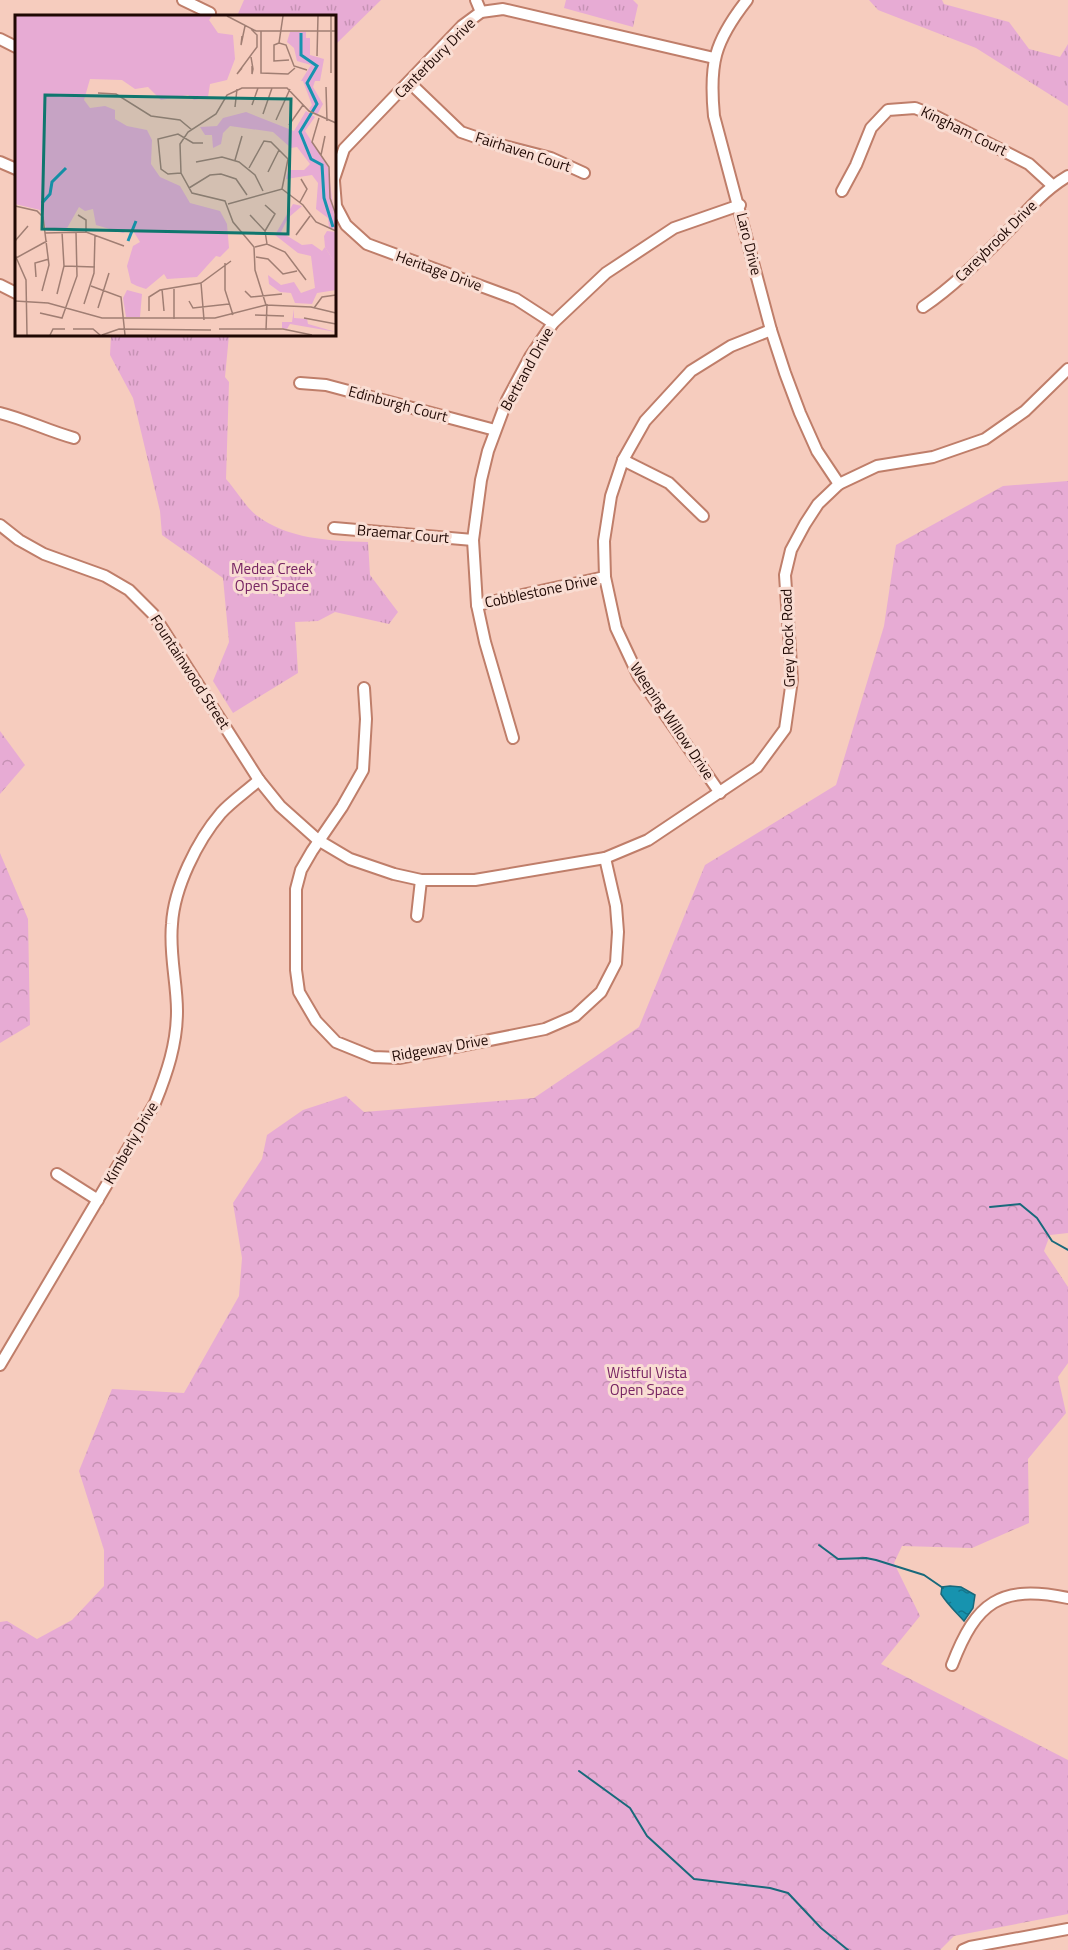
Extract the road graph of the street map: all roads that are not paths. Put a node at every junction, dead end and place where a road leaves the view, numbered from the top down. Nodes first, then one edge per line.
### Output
1 (183, 0) edge
2 (476, 0) edge
3 (747, 0) edge
4 (481, 12) junction
5 (210, 13) dead end
6 (0, 39) edge
7 (15, 46) edge
8 (714, 58) junction
9 (410, 83) junction
10 (0, 162) edge
11 (15, 169) edge
12 (584, 172) dead end
13 (336, 174) edge
14 (1068, 176) edge
15 (1052, 185) junction
16 (842, 191) dead end
17 (336, 206) edge
18 (740, 206) junction
19 (0, 285) edge
20 (15, 292) edge
21 (923, 307) dead end
22 (553, 322) junction
23 (771, 330) junction
24 (1068, 369) edge
25 (300, 383) dead end
26 (0, 413) edge
27 (495, 430) junction
28 (74, 438) dead end
29 (623, 460) junction
30 (839, 484) junction
31 (703, 516) dead end
32 (0, 525) edge
33 (334, 528) dead end
34 (473, 540) junction
35 (605, 577) junction
36 (477, 605) junction
37 (364, 688) dead end
38 (513, 738) dead end
39 (259, 780) junction
40 (720, 793) junction
41 (318, 840) junction
42 (605, 858) junction
43 (421, 880) junction
44 (417, 916) dead end
45 (57, 1174) dead end
46 (98, 1200) junction
47 (0, 1365) edge
48 (1068, 1598) edge
49 (952, 1665) dead end
50 (1068, 1929) edge
51 (963, 1950) edge

1 - 5 street
2 - 4 street
3 - 8 street, Laro Drive
4 - 8 street, Canterbury Drive
4 - 9 street, Canterbury Drive
6 - 7 street
8 - 18 street, Laro Drive
9 - 12 street, Fairhaven Court
9 - 13 street, Canterbury Drive
10 - 11 street
14 - 15 street, Careybrook Drive
15 - 16 street, Kingham Court
15 - 21 street, Careybrook Drive
17 - 22 street, Heritage Drive
18 - 22 street, Bertrand Drive
18 - 23 street, Laro Drive
19 - 20 street
22 - 27 street, Bertrand Drive
23 - 29 street, Weeping Willow Drive
23 - 30 street, Laro Drive
24 - 30 street, Grey Rock Road
25 - 27 street, Edinburgh Court
26 - 28 street
27 - 34 street, Bertrand Drive
29 - 31 street
29 - 35 street, Weeping Willow Drive
30 - 40 street, Grey Rock Road
32 - 39 street, Fountainwood Street
33 - 34 street, Braemar Court
34 - 36 street, Bertrand Drive
35 - 36 street, Cobblestone Drive
35 - 40 street, Weeping Willow Drive
36 - 38 street, Bertrand Drive
37 - 41 street, Ridgeway Drive
39 - 41 street, Fountainwood Street
39 - 46 street, Kimberly Drive
40 - 42 street, Grey Rock Road
41 - 42 street, Ridgeway Drive
41 - 43 street, Grey Rock Road
42 - 43 street, Grey Rock Road
43 - 44 street
45 - 46 street
46 - 47 street, Kimberly Drive
48 - 49 street
50 - 51 street

